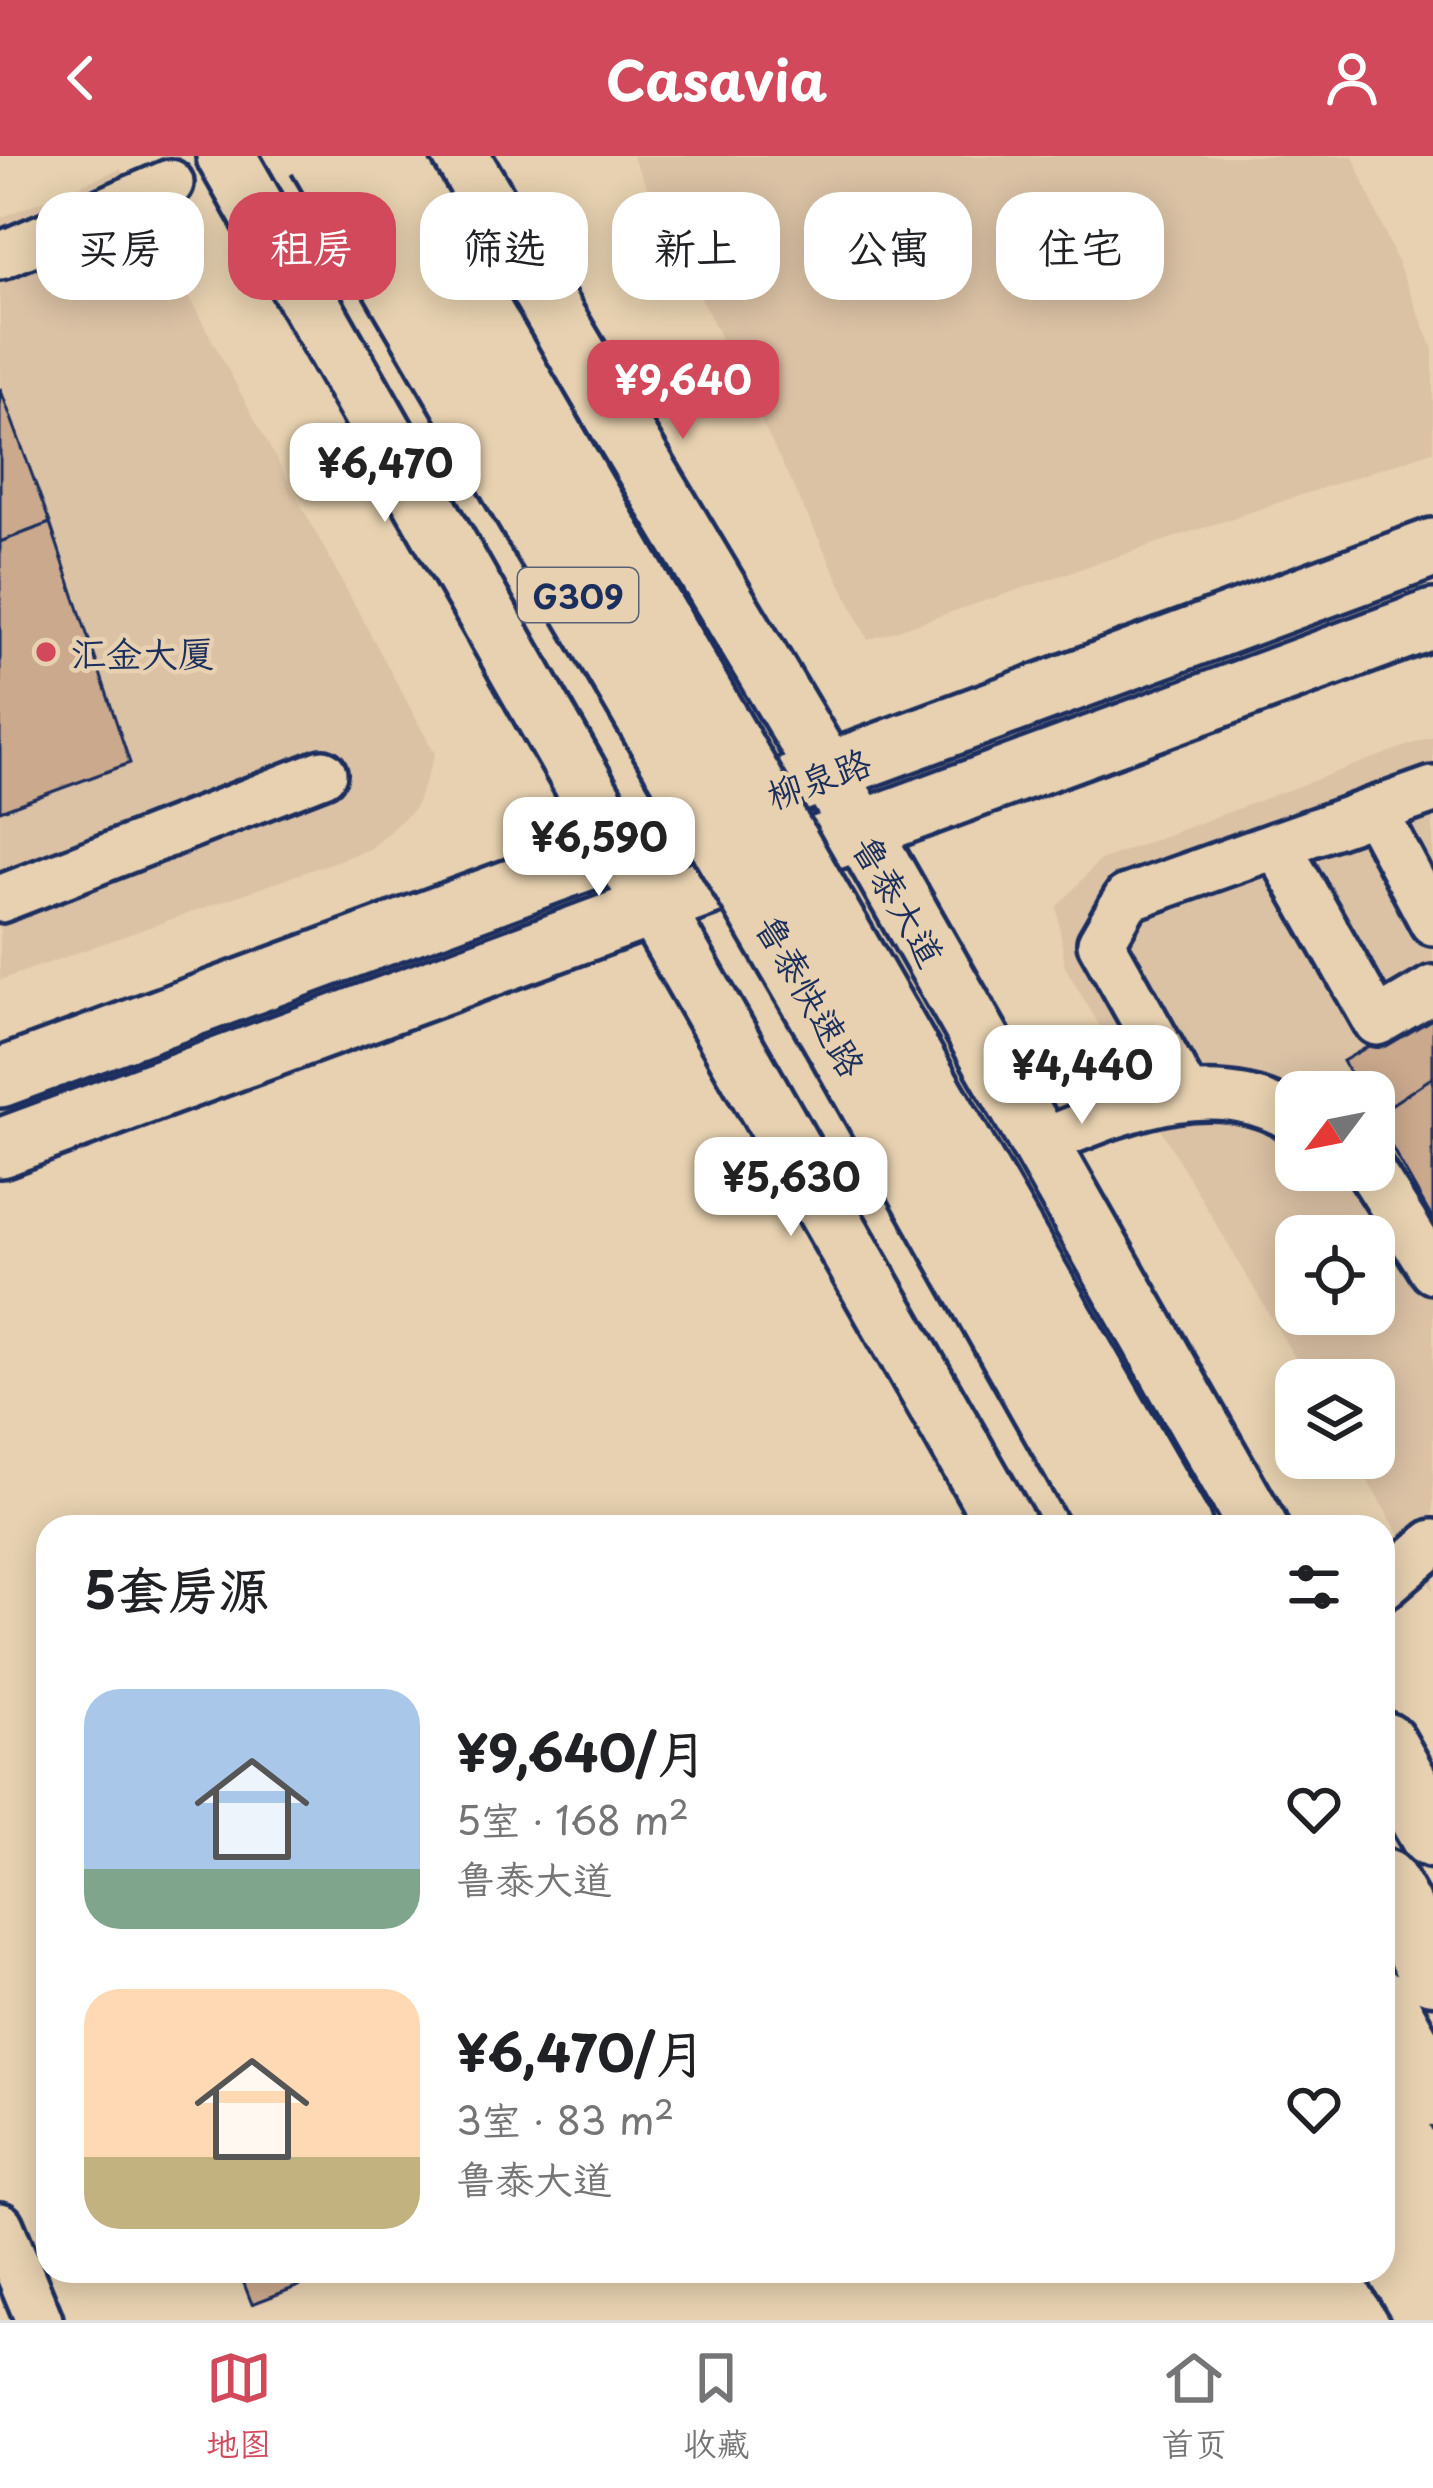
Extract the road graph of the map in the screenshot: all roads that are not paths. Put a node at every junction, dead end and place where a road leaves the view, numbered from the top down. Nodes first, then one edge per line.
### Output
1 (226, 156) edge
2 (322, 156) edge
3 (387, 156) edge
4 (459, 156) edge
5 (170, 183) dead end
6 (0, 256) edge
7 (1433, 548) edge
8 (1433, 619) edge
9 (322, 773) dead end
10 (826, 775) junction
11 (1433, 790) edge
12 (1374, 811) junction
13 (863, 833) junction
14 (1277, 845) junction
15 (625, 848) junction
16 (0, 899) edge
17 (656, 904) junction
18 (1433, 922) edge
19 (1433, 989) edge
20 (0, 1078) edge
21 (1185, 1093) junction
22 (1275, 1107) edge
23 (1038, 1144) junction
24 (0, 1148) edge
25 (1383, 1191) edge
26 (1433, 1270) edge
27 (999, 1515) edge
28 (1106, 1515) edge
29 (1171, 1515) edge
30 (1251, 1515) edge
31 (1430, 1552) edge
32 (1395, 1577) edge
33 (1395, 1751) edge
34 (1395, 1767) edge
35 (1395, 1786) edge
36 (1433, 1808) edge
37 (1433, 1834) edge
38 (1433, 1867) edge
39 (1395, 1904) edge
40 (1433, 1970) edge
41 (1395, 2025) edge
42 (1433, 2092) edge
43 (1395, 2124) edge
44 (1433, 2189) edge
45 (1395, 2206) edge
46 (0, 2226) edge
47 (1433, 2272) edge
48 (1395, 2278) edge
49 (39, 2320) edge
50 (1420, 2320) edge

1 - 15 main road
2 - 28 highway, 鲁泰快速路 / G309, bridge
3 - 29 highway, 鲁泰快速路 / G309, bridge
4 - 10 main road, 鲁泰大道
5 - 6 street
7 - 10 main road, 柳泉路
8 - 13 main road, 柳泉路
9 - 16 street
10 - 13 main road, 鲁泰大道
10 - 15 main road, 柳泉路
11 - 12 street
12 - 14 street
12 - 18 street
13 - 17 main road, 柳泉路
13 - 23 main road, 鲁泰大道
14 - 19 street
14 - 21 street
15 - 17 main road
15 - 20 main road, 柳泉路
17 - 24 main road, 柳泉路
17 - 27 main road
21 - 22 street
21 - 23 street
23 - 30 main road, 鲁泰大道
25 - 26 street
31 - 32 street
33 - 36 street
34 - 37 highway
35 - 38 main road
39 - 40 highway
41 - 42 highway
43 - 44 main road
45 - 47 highway
46 - 49 street
48 - 50 street

